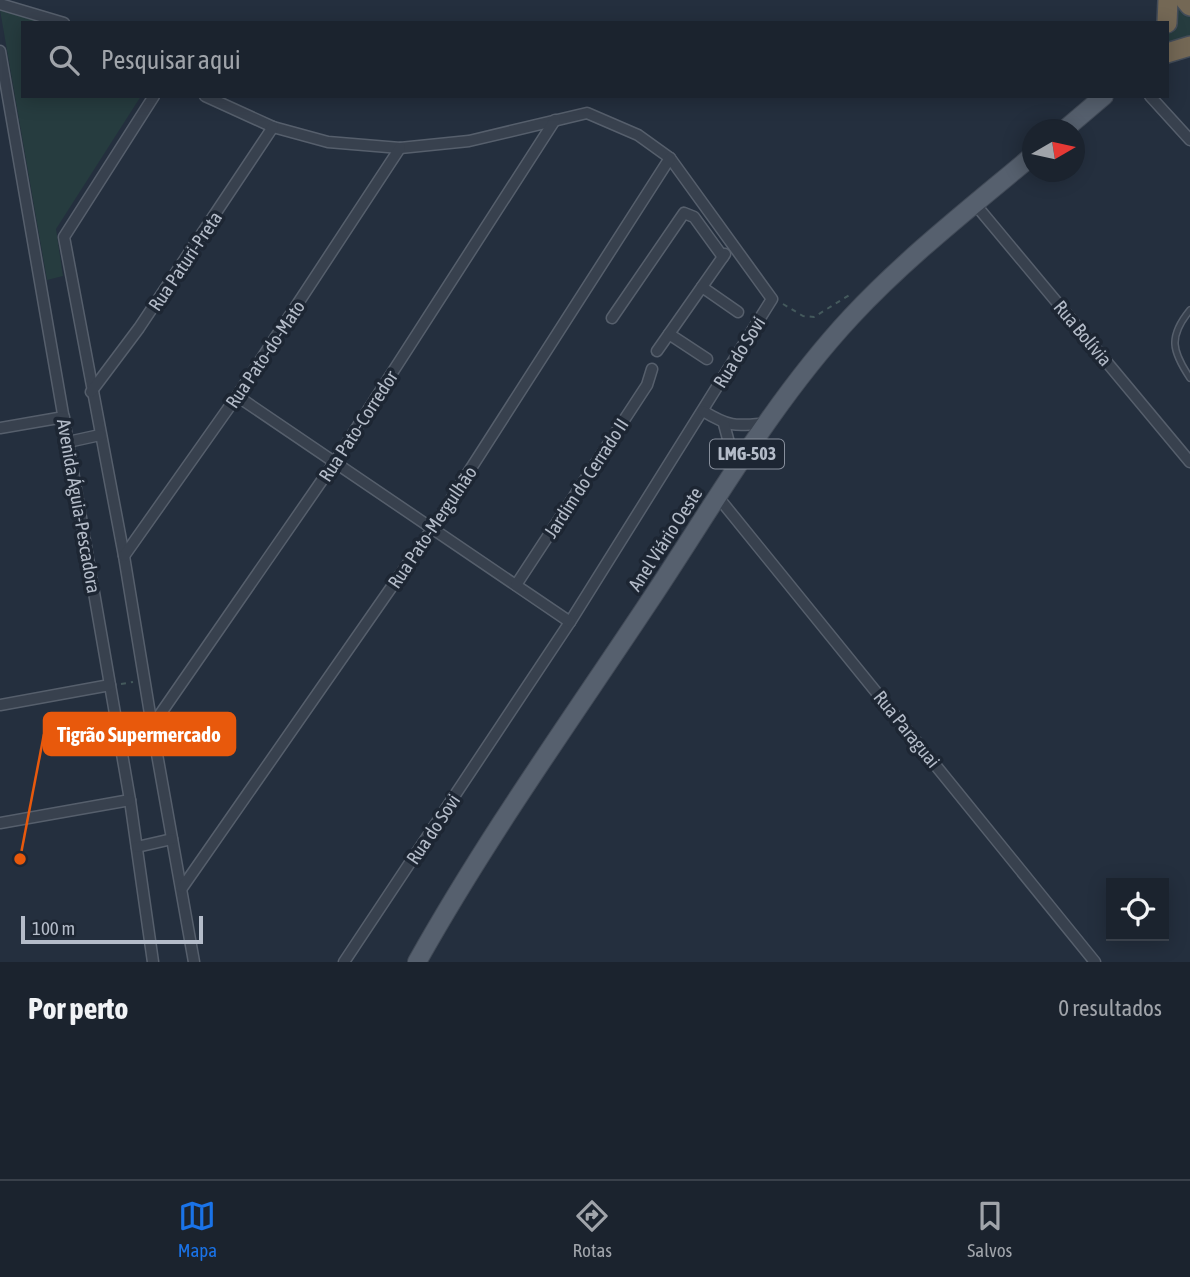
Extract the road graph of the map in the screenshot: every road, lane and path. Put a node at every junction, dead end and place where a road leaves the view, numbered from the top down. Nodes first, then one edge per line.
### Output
1 (1168, 0) edge
2 (1185, 0) edge
3 (0, 4) edge
4 (1190, 6) edge
5 (57, 21) edge
6 (1167, 21) edge
7 (1190, 46) edge
8 (0, 51) edge
9 (1169, 52) edge
10 (153, 98) edge
11 (209, 98) edge
12 (1102, 98) edge
13 (1152, 98) edge
14 (1077, 119) edge
15 (555, 120) junction
16 (273, 127) junction
17 (1190, 140) edge
18 (400, 148) junction
19 (670, 158) junction
20 (1022, 164) edge
21 (975, 204) junction
22 (733, 243) junction
23 (723, 257) junction
24 (702, 287) junction
25 (876, 292) junction
26 (772, 299) junction
27 (1190, 310) edge
28 (738, 312) dead end
29 (612, 318) dead end
30 (669, 334) junction
31 (657, 351) dead end
32 (707, 359) dead end
33 (652, 369) dead end
34 (1190, 378) edge
35 (92, 392) junction
36 (237, 396) junction
37 (703, 411) junction
38 (64, 417) junction
39 (768, 423) junction
40 (724, 424) junction
41 (0, 428) edge
42 (100, 435) junction
43 (68, 442) junction
44 (1190, 462) edge
45 (334, 463) junction
46 (736, 470) junction
47 (718, 497) junction
48 (432, 529) junction
49 (124, 556) junction
50 (516, 584) junction
51 (570, 622) junction
52 (144, 681) junction
53 (110, 685) junction
54 (0, 705) edge
55 (152, 726) junction
56 (130, 800) junction
57 (0, 823) edge
58 (172, 839) junction
59 (137, 846) junction
60 (181, 888) junction
61 (153, 962) edge
62 (194, 962) edge
63 (344, 962) edge
64 (417, 962) edge
65 (1095, 962) edge

1 - 6 highway
2 - 4 highway
3 - 5 street
7 - 9 highway
8 - 38 street, Avenida Águia-Pescadora
10 - 35 street, Avenida Águia-Pescadora
11 - 16 street, Rua do Sovi
12 - 14 main road
13 - 17 street
15 - 18 street, Rua do Sovi
15 - 19 street, Rua do Sovi
15 - 45 street, Rua Pato-Corredor
16 - 18 street, Rua do Sovi
16 - 35 street, Rua Paturi-Preta
18 - 36 street, Rua Pato-do-Mato
19 - 22 street, Rua do Sovi
19 - 48 street, Rua Pato-Mergulhão
20 - 21 main road, Anel Viário Oeste / LMG-503
21 - 25 main road, Anel Viário Oeste / LMG-503
21 - 44 street, Rua Bolívia
22 - 23 street
22 - 26 street, Rua do Sovi
23 - 24 street
23 - 29 street
24 - 28 street
24 - 30 street
25 - 26 path
25 - 39 main road, Anel Viário Oeste / LMG-503
26 - 37 street, Rua do Sovi
27 - 34 lane
30 - 31 street
30 - 32 street
33 - 50 street, Jardim do Cerrado II
35 - 42 street, Avenida Águia-Pescadora
36 - 45 street
36 - 49 street, Rua Pato-do-Mato
37 - 40 street
37 - 51 street, Rua do Sovi
38 - 41 street
38 - 43 street, Avenida Águia-Pescadora
39 - 40 street
39 - 46 main road, Anel Viário Oeste / LMG-503
40 - 46 street
42 - 43 street
42 - 49 street, Avenida Águia-Pescadora
43 - 53 street, Avenida Águia-Pescadora
45 - 48 street
45 - 55 street, Rua Pato-Corredor
46 - 47 main road, Anel Viário Oeste / LMG-503
47 - 64 main road, Anel Viário Oeste / LMG-503
47 - 65 street, Rua Paraguai
48 - 50 street
48 - 60 street, Rua Pato-Mergulhão
49 - 52 street, Avenida Águia-Pescadora
50 - 51 street
51 - 63 street, Rua do Sovi
52 - 53 path
52 - 55 street, Avenida Águia-Pescadora
53 - 54 street
53 - 56 street, Avenida Águia-Pescadora
55 - 58 street, Avenida Águia-Pescadora
56 - 57 street
56 - 59 street, Avenida Águia-Pescadora
58 - 59 street
58 - 60 street, Avenida Águia-Pescadora
59 - 61 street, Avenida Águia-Pescadora
60 - 62 street, Avenida Águia-Pescadora

